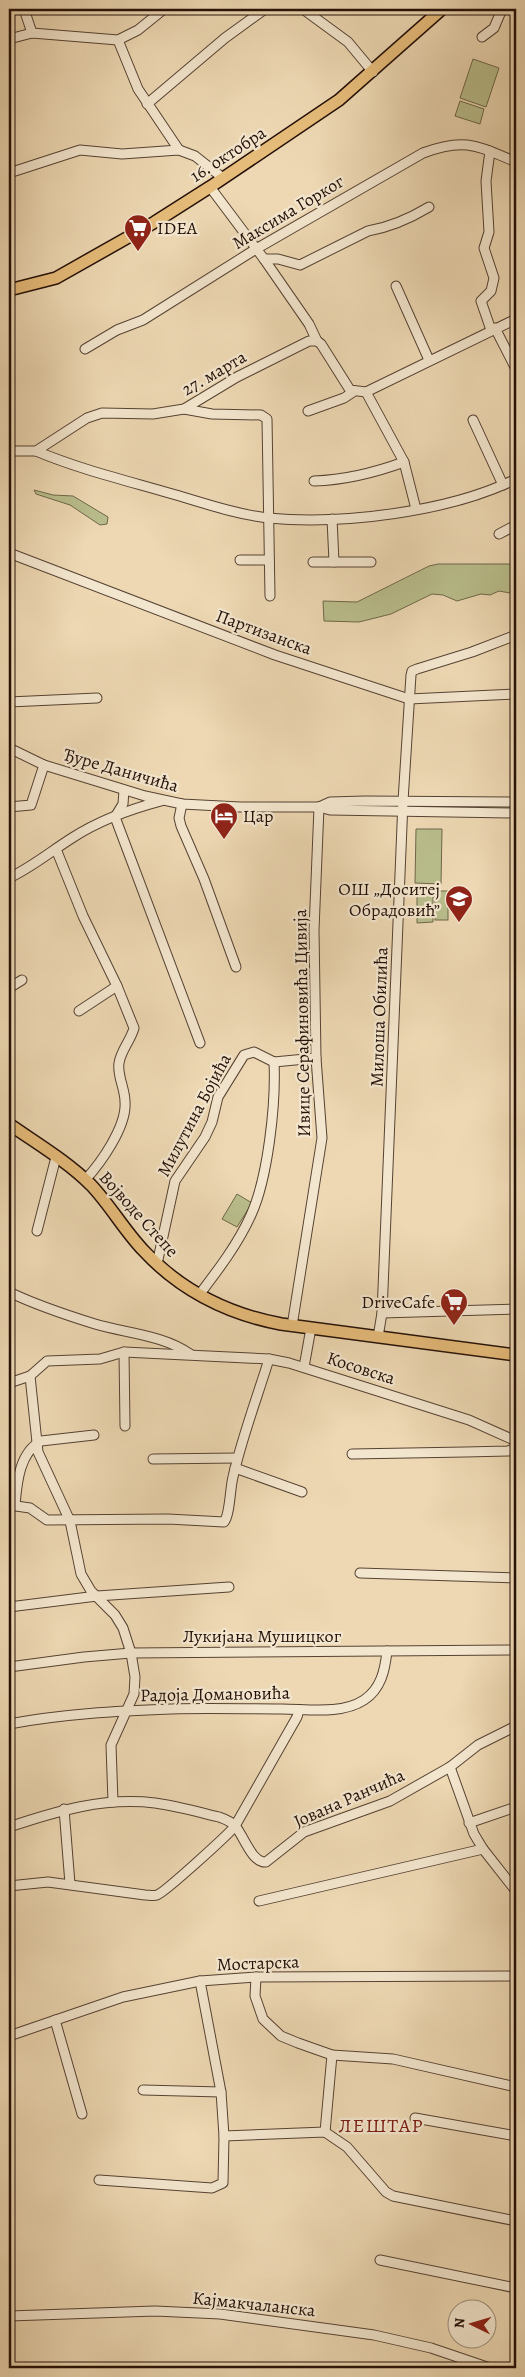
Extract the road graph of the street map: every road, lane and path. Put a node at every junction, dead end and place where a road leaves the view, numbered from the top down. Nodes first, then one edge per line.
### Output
1 (24, 9) edge
2 (164, 9) edge
3 (265, 9) edge
4 (303, 9) edge
5 (442, 9) edge
6 (502, 9) edge
7 (32, 33) junction
8 (482, 37) dead end
9 (9, 40) edge
10 (118, 40) junction
11 (373, 72) junction
12 (147, 104) junction
13 (179, 150) junction
14 (490, 150) junction
15 (516, 162) edge
16 (9, 173) edge
17 (223, 178) junction
18 (210, 187) junction
19 (429, 207) dead end
20 (256, 249) junction
21 (264, 259) junction
22 (396, 286) dead end
23 (9, 290) edge
24 (516, 319) edge
25 (493, 329) junction
26 (317, 341) junction
27 (85, 349) dead end
28 (429, 360) junction
29 (516, 369) edge
30 (352, 392) junction
31 (366, 392) junction
32 (184, 409) junction
33 (308, 411) dead end
34 (473, 420) dead end
35 (9, 451) edge
36 (36, 451) junction
37 (404, 462) junction
38 (516, 479) edge
39 (314, 481) dead end
40 (503, 485) junction
41 (416, 509) junction
42 (268, 518) junction
43 (332, 519) junction
44 (516, 525) edge
45 (499, 534) dead end
46 (9, 553) edge
47 (240, 560) dead end
48 (269, 560) junction
49 (314, 562) dead end
50 (334, 562) junction
51 (371, 562) dead end
52 (270, 596) dead end
53 (516, 635) edge
54 (516, 694) edge
55 (97, 698) dead end
56 (409, 698) junction
57 (9, 702) edge
58 (9, 748) edge
59 (44, 765) junction
60 (124, 790) junction
61 (162, 800) junction
62 (403, 801) junction
63 (516, 802) edge
64 (182, 804) junction
65 (9, 807) edge
66 (319, 807) junction
67 (403, 811) junction
68 (516, 813) edge
69 (115, 817) junction
70 (56, 849) junction
71 (9, 878) edge
72 (236, 967) dead end
73 (22, 980) dead end
74 (117, 986) junction
75 (9, 988) edge
76 (79, 1010) dead end
77 (200, 1043) dead end
78 (316, 1058) junction
79 (274, 1062) junction
80 (9, 1124) edge
81 (56, 1157) junction
82 (85, 1180) junction
83 (37, 1231) dead end
84 (157, 1264) junction
85 (9, 1292) edge
86 (199, 1295) junction
87 (516, 1309) edge
88 (382, 1313) junction
89 (292, 1326) junction
90 (311, 1328) junction
91 (378, 1337) junction
92 (124, 1352) junction
93 (516, 1354) edge
94 (190, 1355) junction
95 (269, 1359) junction
96 (304, 1367) junction
97 (30, 1376) junction
98 (9, 1383) edge
99 (124, 1426) dead end
100 (94, 1435) dead end
101 (516, 1441) edge
102 (36, 1444) junction
103 (516, 1448) edge
104 (352, 1454) dead end
105 (238, 1458) junction
106 (153, 1459) dead end
107 (235, 1468) junction
108 (302, 1492) dead end
109 (12, 1505) edge
110 (70, 1521) junction
111 (360, 1573) dead end
112 (516, 1578) edge
113 (229, 1587) dead end
114 (97, 1596) junction
115 (9, 1607) edge
116 (516, 1650) edge
117 (386, 1651) junction
118 (131, 1653) junction
119 (9, 1667) edge
120 (299, 1710) junction
121 (127, 1712) junction
122 (9, 1724) edge
123 (516, 1726) edge
124 (450, 1767) junction
125 (113, 1802) junction
126 (516, 1807) edge
127 (64, 1809) junction
128 (469, 1823) junction
129 (235, 1826) junction
130 (9, 1827) edge
131 (483, 1849) junction
132 (70, 1884) junction
133 (9, 1886) edge
134 (516, 1891) edge
135 (259, 1901) dead end
136 (516, 1976) edge
137 (256, 1977) junction
138 (200, 1981) junction
139 (55, 2020) junction
140 (9, 2036) edge
141 (332, 2055) junction
142 (516, 2088) edge
143 (143, 2090) dead end
144 (221, 2092) junction
145 (82, 2114) dead end
146 (415, 2118) dead end
147 (325, 2132) junction
148 (224, 2136) junction
149 (516, 2136) edge
150 (99, 2180) dead end
151 (516, 2222) edge
152 (380, 2260) dead end
153 (516, 2288) edge
154 (9, 2316) edge
155 (490, 2368) edge

1 - 7 street
2 - 10 street
3 - 12 street
4 - 11 street
5 - 11 main road, 16. октобра
6 - 8 street
7 - 9 street
7 - 10 street
10 - 12 street
11 - 17 main road, 16. октобра
12 - 13 street
13 - 16 street
13 - 17 street
14 - 15 street, Максима Горког
14 - 20 street, Максима Горког
14 - 25 street
17 - 18 main road, 16. октобра
18 - 20 street
18 - 23 main road, 16. октобра
19 - 21 street
20 - 21 street
20 - 27 street, Максима Горког
21 - 26 street
22 - 28 street
24 - 25 street
25 - 28 street
25 - 29 street
26 - 30 street
26 - 32 street, 27. марта
28 - 31 street
30 - 31 street
30 - 33 street
31 - 37 street
32 - 36 street, 27. марта
32 - 42 street
34 - 40 street
35 - 36 street
36 - 42 street
37 - 39 street
37 - 41 street
38 - 40 street
40 - 41 street
41 - 43 street
42 - 43 street
42 - 48 street
43 - 50 street
44 - 45 street
46 - 56 street, Партизанска
47 - 48 street
48 - 52 street
49 - 50 street
50 - 51 street
53 - 56 street, Милоша Обилића
54 - 56 street, Партизанска
55 - 57 street
56 - 62 street, Милоша Обилића
58 - 59 street, Ђуре Даничића
59 - 60 street, Ђуре Даничића
59 - 65 street
60 - 61 street, Ђуре Даничића
60 - 69 street
61 - 64 street, Ђуре Даничића
61 - 69 street
62 - 63 street, Ђуре Даничића
62 - 66 street, Ђуре Даничића
62 - 67 street, Милоша Обилића
64 - 66 street, Ђуре Даничића
64 - 72 street
66 - 67 street, Ђуре Даничића
66 - 78 street, Ивице Серафиновића Цивија
67 - 68 street, Ђуре Даничића
67 - 88 street, Милоша Обилића
69 - 70 street
69 - 77 street
70 - 71 street
70 - 74 street
73 - 75 street
74 - 76 street
74 - 82 street
78 - 79 street, Милутина Бојића
78 - 89 street, Ивице Серафиновића Цивија
79 - 84 street, Милутина Бојића
79 - 86 street
80 - 81 main road, Војводе Степе
81 - 82 main road, Војводе Степе
81 - 83 street
82 - 84 main road, Војводе Степе
84 - 86 main road, Војводе Степе
85 - 94 street, Косовска
86 - 89 main road, Војводе Степе
87 - 88 street
88 - 91 street, Милоша Обилића
89 - 90 main road, Војводе Степе
90 - 91 main road, Војводе Степе
90 - 96 street
91 - 93 main road, Војводе Степе
92 - 94 street, Косовска
92 - 97 street, Косовска
92 - 99 street
94 - 95 street, Косовска
95 - 96 street, Косовска
95 - 105 street
96 - 101 street, Косовска
97 - 98 street, Косовска
97 - 102 street
100 - 102 street
102 - 109 street
102 - 110 street
103 - 104 street
105 - 106 street
105 - 107 street
107 - 108 street
107 - 110 street
109 - 110 street
110 - 114 street
111 - 112 street
113 - 114 street
114 - 115 street
114 - 118 street
116 - 117 street, Лукијана Мушицког
117 - 118 street, Лукијана Мушицког
117 - 120 street, Радоја Домановића
118 - 119 street, Лукијана Мушицког
118 - 121 street
120 - 121 street, Радоја Домановића
120 - 129 street
121 - 122 street, Радоја Домановића
121 - 125 street
123 - 124 street, Јована Ранчића
124 - 128 street
124 - 129 street, Јована Ранчића
125 - 127 street
125 - 129 street
126 - 128 street
127 - 130 street
127 - 132 street
128 - 131 street
129 - 132 street
131 - 134 street
131 - 135 street
132 - 133 street
136 - 137 street, Мостарска
137 - 138 street, Мостарска
137 - 141 street
138 - 139 street, Мостарска
138 - 144 street
139 - 140 street, Мостарска
139 - 145 street
141 - 142 street
141 - 147 street
143 - 144 street
144 - 148 street
146 - 149 street
147 - 148 street
147 - 151 street
148 - 150 street
152 - 153 street
154 - 155 street, Кајмакчаланска

